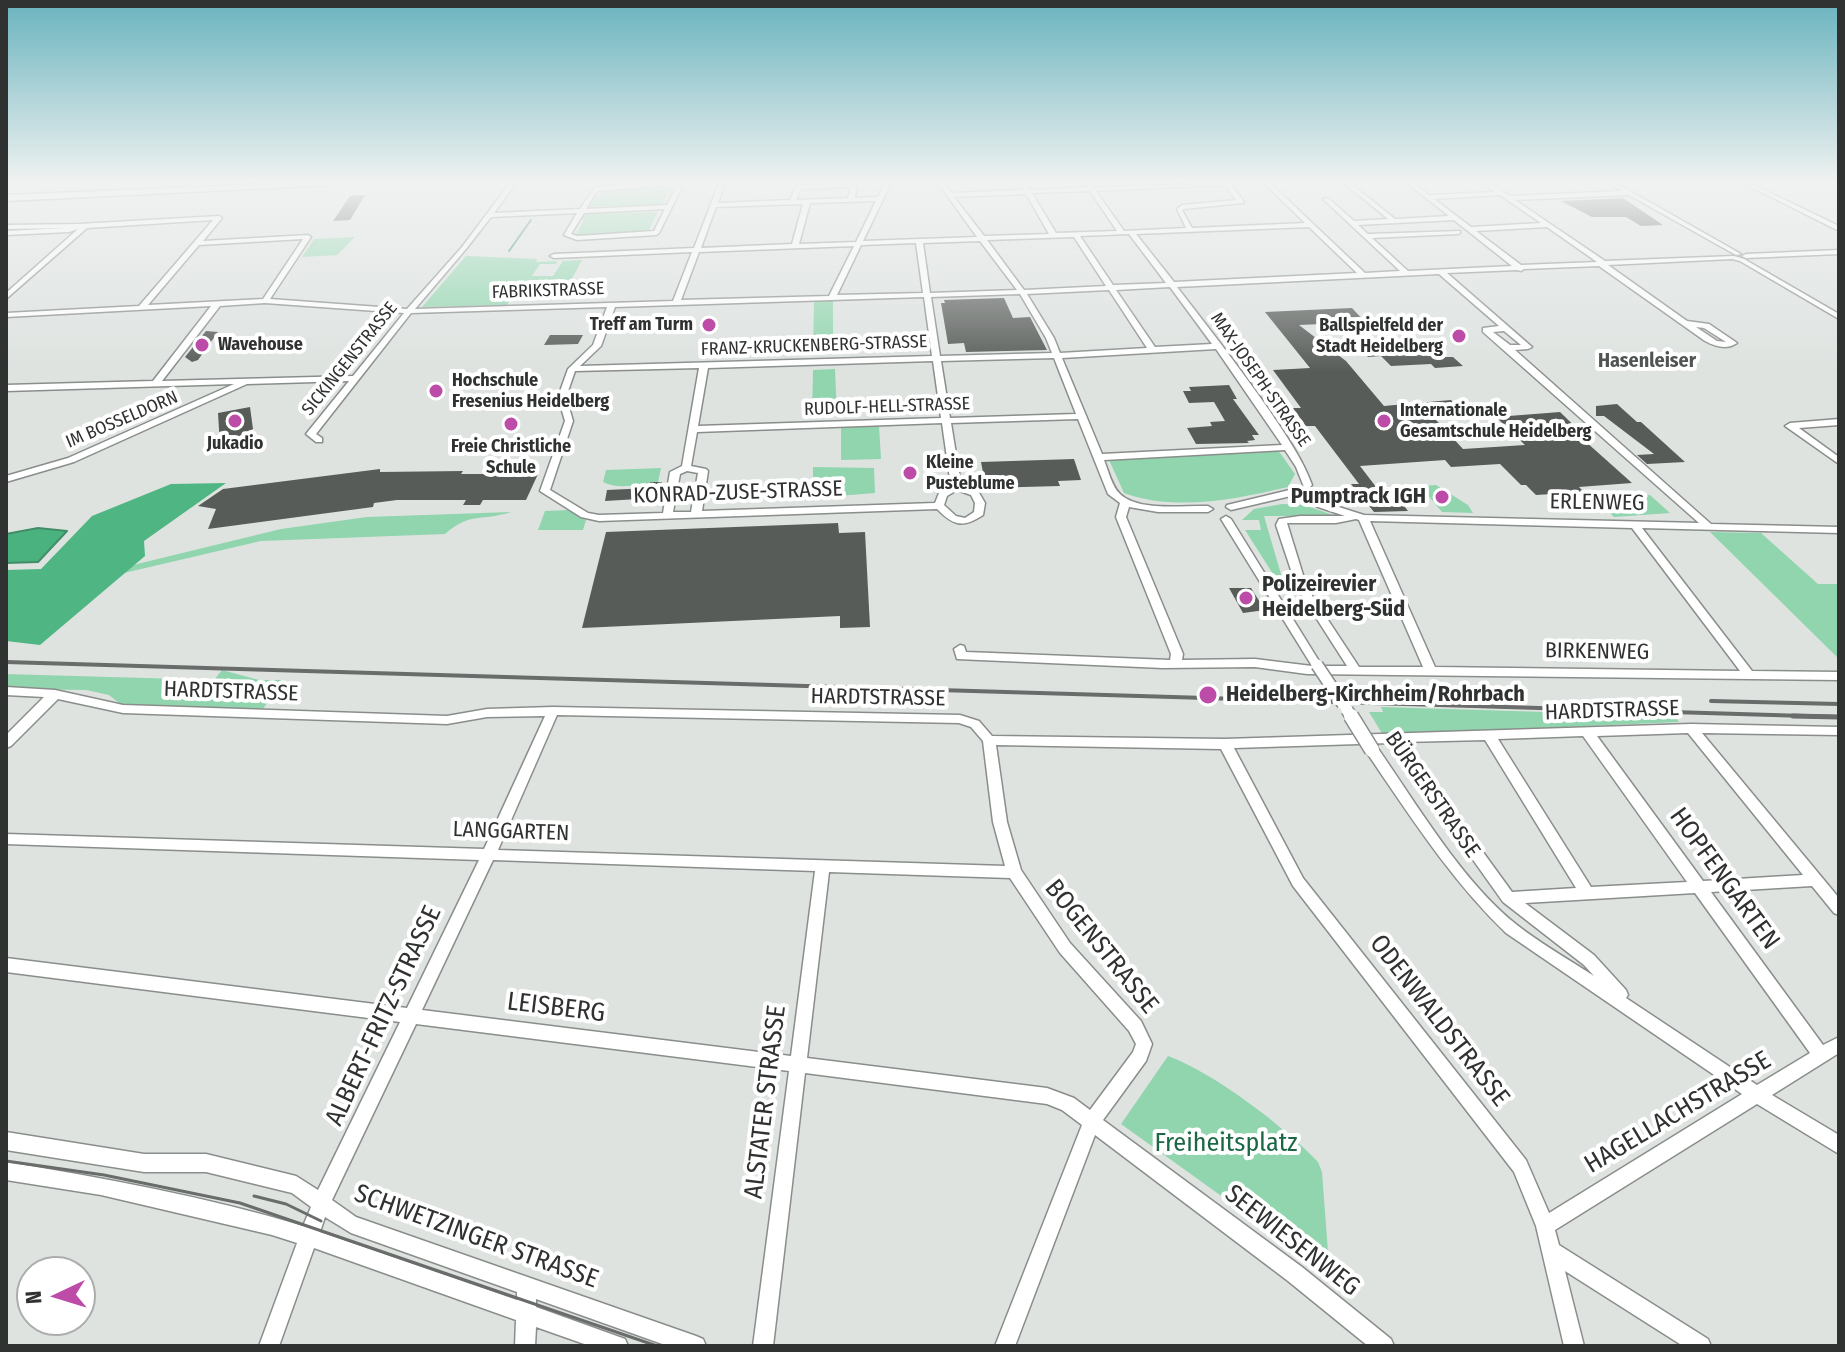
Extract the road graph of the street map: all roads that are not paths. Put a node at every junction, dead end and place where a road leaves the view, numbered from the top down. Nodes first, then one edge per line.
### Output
1 (60, 246) edge
2 (195, 246) edge
3 (302, 246) edge
4 (464, 246) edge
5 (698, 246) edge
6 (813, 246) edge
7 (855, 246) edge
8 (920, 246) edge
9 (987, 246) edge
10 (1084, 246) edge
11 (1138, 246) edge
12 (1333, 246) edge
13 (1377, 246) edge
14 (1492, 246) edge
15 (1578, 246) edge
16 (1717, 246) edge
17 (795, 247) joint
18 (697, 250) junction
19 (1839, 252) edge
20 (554, 256) dead end
21 (1733, 256) junction
22 (1744, 258) junction
23 (1603, 264) junction
24 (1521, 269) junction
25 (1442, 273) junction
26 (1407, 274) junction
27 (1364, 276) junction
28 (1197, 284) junction
29 (1173, 285) junction
30 (1112, 288) junction
31 (1022, 292) junction
32 (926, 295) junction
33 (1181, 296) junction
34 (6, 297) edge
35 (832, 298) junction
36 (265, 301) junction
37 (676, 303) junction
38 (217, 304) junction
39 (612, 305) junction
40 (141, 308) junction
41 (410, 311) junction
42 (6, 315) edge
43 (1839, 317) edge
44 (1685, 323) junction
45 (1506, 328) junction
46 (1217, 346) junction
47 (1508, 348) junction
48 (1153, 350) junction
49 (1058, 355) junction
50 (936, 359) junction
51 (704, 365) junction
52 (572, 369) junction
53 (357, 378) junction
54 (246, 381) junction
55 (155, 384) junction
56 (6, 388) edge
57 (1082, 416) junction
58 (945, 421) junction
59 (1839, 422) edge
60 (693, 429) junction
61 (319, 440) dead end
62 (1288, 447) junction
63 (1098, 457) junction
64 (1839, 461) edge
65 (686, 468) junction
66 (6, 479) edge
67 (956, 487) junction
68 (1302, 488) junction
69 (1125, 503) junction
70 (939, 506) junction
71 (1229, 513) junction
72 (696, 515) junction
73 (667, 516) junction
74 (1358, 517) junction
75 (1634, 524) junction
76 (1708, 526) junction
77 (1839, 530) edge
78 (960, 649) dead end
79 (1175, 663) junction
80 (1355, 669) junction
81 (1431, 671) junction
82 (1749, 675) junction
83 (1839, 676) edge
84 (6, 691) edge
85 (55, 694) junction
86 (553, 711) junction
87 (1691, 728) junction
88 (1839, 731) edge
89 (1587, 732) junction
90 (1489, 735) junction
91 (1394, 739) junction
92 (989, 740) junction
93 (6, 743) edge
94 (1225, 744) junction
95 (6, 839) edge
96 (489, 853) junction
97 (823, 865) junction
98 (1014, 872) junction
99 (1814, 880) junction
100 (1701, 887) junction
101 (1587, 893) junction
102 (1508, 898) junction
103 (1839, 909) edge
104 (6, 965) edge
105 (1630, 1006) junction
106 (412, 1016) junction
107 (1839, 1044) edge
108 (1821, 1055) junction
109 (797, 1064) junction
110 (1759, 1096) junction
111 (1091, 1123) junction
112 (6, 1141) edge
113 (1839, 1145) edge
114 (6, 1171) edge
115 (321, 1204) junction
116 (1545, 1226) junction
117 (308, 1239) junction
118 (1551, 1251) junction
119 (527, 1286) junction
120 (524, 1313) junction
121 (269, 1346) edge
122 (525, 1346) edge
123 (618, 1346) edge
124 (696, 1346) edge
125 (763, 1346) edge
126 (1005, 1346) edge
127 (1384, 1346) edge
128 (1574, 1346) edge
129 (1701, 1346) edge

1 - 34 street
2 - 40 street
3 - 36 street
4 - 41 street, SICKINGENSTRASSE
5 - 18 street
6 - 17 street
7 - 35 street
8 - 32 street
9 - 31 street
10 - 30 street
11 - 29 street, MAX-JOSEPH-STRASSE
12 - 27 street
13 - 26 street
14 - 24 street
15 - 23 street
16 - 21 street
17 - 18 street
18 - 20 street
18 - 37 street
19 - 22 street
21 - 22 street
21 - 23 street, FABRIKSTRASSE
22 - 43 street
23 - 24 street, FABRIKSTRASSE
23 - 44 street
24 - 25 street, FABRIKSTRASSE
25 - 26 street, FABRIKSTRASSE
25 - 45 street
26 - 27 street, FABRIKSTRASSE
27 - 28 street, FABRIKSTRASSE
28 - 29 street, FABRIKSTRASSE
28 - 33 street
29 - 30 street, FABRIKSTRASSE
29 - 33 street, MAX-JOSEPH-STRASSE
30 - 31 street, FABRIKSTRASSE
30 - 48 street
31 - 32 street, FABRIKSTRASSE
31 - 49 street
32 - 35 street, FABRIKSTRASSE
32 - 50 street
33 - 46 street, MAX-JOSEPH-STRASSE
35 - 37 street, FABRIKSTRASSE
36 - 38 street, FABRIKSTRASSE
36 - 41 street, FABRIKSTRASSE
37 - 39 street, FABRIKSTRASSE
38 - 40 street, FABRIKSTRASSE
38 - 55 street
39 - 41 street, FABRIKSTRASSE
39 - 52 street
40 - 42 street, FABRIKSTRASSE
41 - 53 street, SICKINGENSTRASSE
44 - 44 street
45 - 47 street
45 - 47 street
46 - 48 street, FRANZ-KRUCKENBERG-STRASSE
46 - 62 street, MAX-JOSEPH-STRASSE
47 - 76 street
48 - 49 street, FRANZ-KRUCKENBERG-STRASSE
49 - 50 street, FRANZ-KRUCKENBERG-STRASSE
49 - 57 street
50 - 51 street, FRANZ-KRUCKENBERG-STRASSE
50 - 58 street
51 - 52 street, FRANZ-KRUCKENBERG-STRASSE
51 - 60 street
52 - 73 street, KONRAD-ZUSE-STRASSE
53 - 54 street, IM BOSSELDORN
53 - 61 street, SICKINGENSTRASSE
54 - 55 street, IM BOSSELDORN
54 - 66 street, IM BOSSELDORN
55 - 56 street, IM BOSSELDORN
57 - 58 street, RUDOLF-HELL-STRASSE
57 - 63 street
58 - 60 street, RUDOLF-HELL-STRASSE
58 - 67 street
59 - 64 street
60 - 65 street
62 - 63 street
62 - 68 street, MAX-JOSEPH-STRASSE
63 - 69 street
65 - 72 street
65 - 73 street
67 - 70 street
67 - 70 street
68 - 71 street
68 - 74 street, ERLENWEG
69 - 71 street
69 - 79 street
70 - 72 street, KONRAD-ZUSE-STRASSE
71 - 105 street, BÜRGERSTRASSE, bridge
72 - 73 street, KONRAD-ZUSE-STRASSE
74 - 75 street, ERLENWEG
74 - 80 street, ERLENWEG
74 - 81 street
75 - 76 street, ERLENWEG
75 - 82 street
76 - 77 street, ERLENWEG
78 - 79 street, BIRKENWEG
79 - 80 street, BIRKENWEG
80 - 81 street, BIRKENWEG
81 - 82 street, BIRKENWEG
82 - 83 street, BIRKENWEG
84 - 85 street, HARDTSTRASSE
85 - 86 street, HARDTSTRASSE
85 - 93 street
86 - 92 street, HARDTSTRASSE
86 - 96 street, ALBERT-FRITZ-STRASSE
87 - 88 street, HARDTSTRASSE
87 - 89 street, HARDTSTRASSE
87 - 99 street
89 - 90 street, HARDTSTRASSE
89 - 100 street, HOPFENGARTEN
90 - 91 street, HARDTSTRASSE
90 - 101 street
91 - 94 street, HARDTSTRASSE
91 - 102 street, BÜRGERSTRASSE
92 - 94 street, HARDTSTRASSE
92 - 98 street, BOGENSTRASSE
94 - 116 street, ODENWALDSTRASSE
95 - 96 street, LANGGARTEN
96 - 97 street, LANGGARTEN
96 - 106 street, ALBERT-FRITZ-STRASSE
97 - 98 street, LANGGARTEN
97 - 109 street, ALSTATER STRASSE
98 - 111 street, BOGENSTRASSE
99 - 100 street
99 - 103 street
100 - 101 street
100 - 108 street, HOPFENGARTEN
101 - 102 street
102 - 105 street, BÜRGERSTRASSE
104 - 106 street, LEISBERG
105 - 110 street, BÜRGERSTRASSE
106 - 109 street, LEISBERG
106 - 115 street, ALBERT-FRITZ-STRASSE
107 - 108 street, HAGELLACHSTRASSE
108 - 110 street, HAGELLACHSTRASSE
109 - 111 street, LEISBERG
109 - 125 street, ALSTATER STRASSE
110 - 113 street, BÜRGERSTRASSE
110 - 116 street, HAGELLACHSTRASSE
111 - 126 street
111 - 127 street, SEEWIESENWEG
112 - 115 street, SCHWETZINGER STRASSE
114 - 117 street
115 - 117 street, ALBERT-FRITZ-STRASSE
115 - 119 street, SCHWETZINGER STRASSE
116 - 118 street, ODENWALDSTRASSE
117 - 120 street
117 - 121 street, ALBERT-FRITZ-STRASSE
118 - 128 street, ODENWALDSTRASSE
118 - 129 street
119 - 120 street
119 - 124 street, SCHWETZINGER STRASSE
120 - 122 street
120 - 123 street

